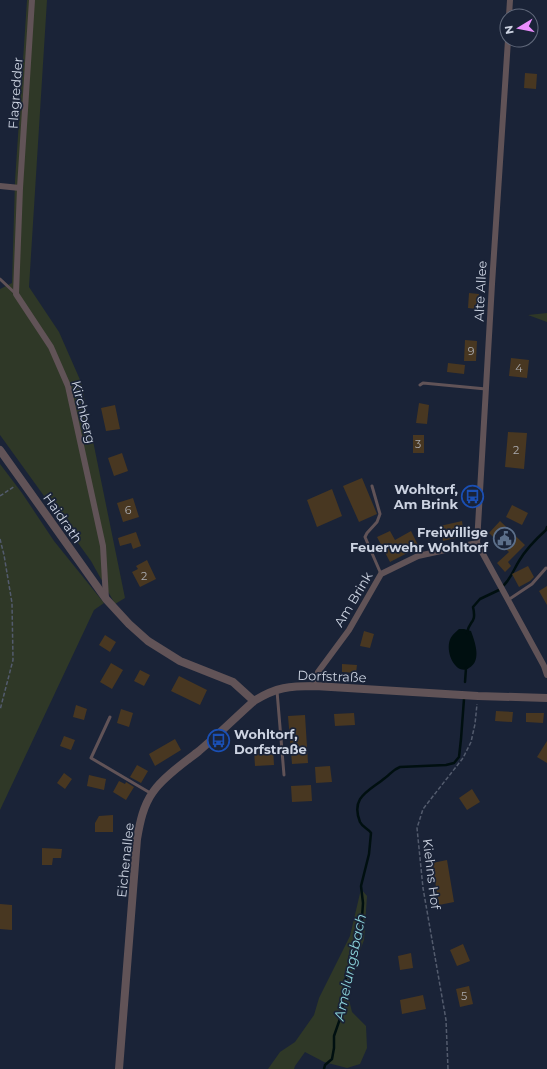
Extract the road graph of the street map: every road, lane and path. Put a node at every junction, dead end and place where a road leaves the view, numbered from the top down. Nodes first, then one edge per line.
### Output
1 (32, 0) edge
2 (507, 48) edge
3 (0, 186) edge
4 (20, 188) junction
5 (0, 279) edge
6 (16, 294) junction
7 (420, 385) dead end
8 (486, 389) junction
9 (0, 450) edge
10 (22, 481) junction
11 (372, 486) dead end
12 (0, 496) edge
13 (0, 539) edge
14 (477, 543) junction
15 (546, 568) dead end
16 (381, 574) junction
17 (106, 599) junction
18 (508, 600) junction
19 (547, 675) edge
20 (315, 686) junction
21 (277, 689) junction
22 (478, 696) junction
23 (547, 698) edge
24 (254, 701) junction
25 (0, 710) edge
26 (110, 717) dead end
27 (284, 775) dead end
28 (152, 794) junction
29 (119, 1069) edge
30 (448, 1069) edge

1 - 4 street, Flagredder
2 - 8 street, Alte Allee
3 - 4 street
4 - 6 street
5 - 6 lane
6 - 17 street, Kirchberg
7 - 8 lane
8 - 14 street, Alte Allee
9 - 10 street, Haidrath
10 - 12 path
10 - 17 street, Haidrath
11 - 16 lane
13 - 25 path
14 - 16 street, Am Brink
14 - 18 street
15 - 18 lane
16 - 20 street, Am Brink
17 - 24 street
18 - 19 street
20 - 21 street, Dorfstraße
20 - 22 street, Dorfstraße
21 - 24 street, Dorfstraße
21 - 27 lane
22 - 23 street, Dorfstraße
22 - 30 path, Kiehns Hof
24 - 28 street, Eichenallee
26 - 28 lane
28 - 29 street, Eichenallee

